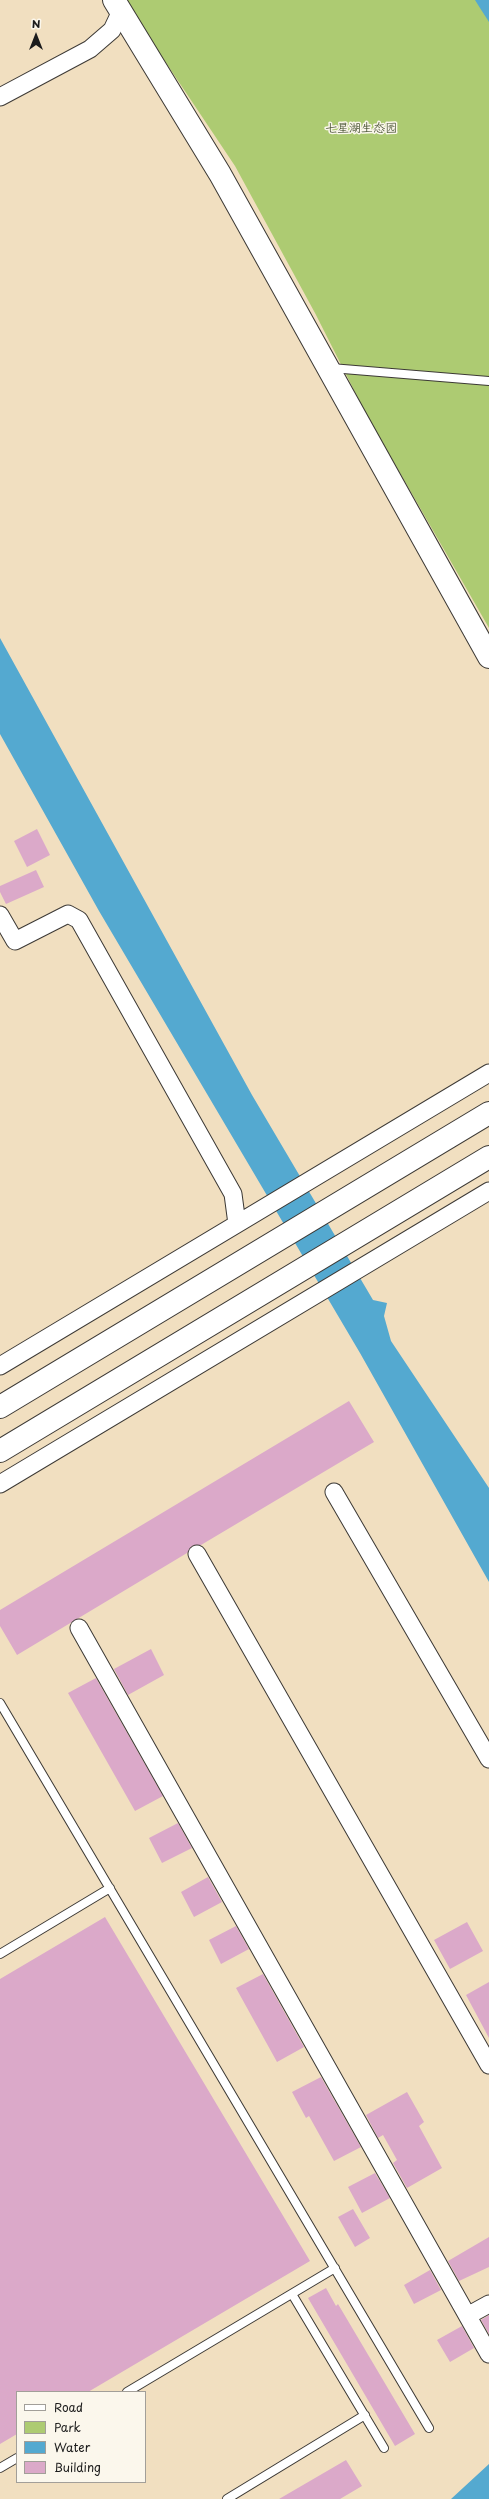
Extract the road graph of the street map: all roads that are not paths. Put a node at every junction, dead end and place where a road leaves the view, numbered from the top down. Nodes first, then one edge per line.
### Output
1 (117, 5) edge
2 (0, 96) edge
3 (328, 368) junction
4 (489, 381) edge
5 (489, 657) edge
6 (0, 915) edge
7 (489, 1072) edge
8 (489, 1113) edge
9 (489, 1157) edge
10 (489, 1191) edge
11 (237, 1224) junction
12 (0, 1366) edge
13 (0, 1407) edge
14 (0, 1451) edge
15 (0, 1484) edge
16 (334, 1492) dead end
17 (197, 1554) dead end
18 (79, 1628) dead end
19 (0, 1703) edge
20 (489, 1759) edge
21 (110, 1888) junction
22 (0, 1954) edge
23 (489, 2065) edge
24 (335, 2268) junction
25 (292, 2294) junction
26 (489, 2304) edge
27 (469, 2316) junction
28 (489, 2354) edge
29 (129, 2391) edge
30 (365, 2415) junction
31 (429, 2428) dead end
32 (384, 2448) dead end
33 (16, 2459) edge
34 (0, 2468) edge
35 (227, 2499) edge

1 - 2 street
1 - 3 main road
3 - 4 lane
3 - 5 main road
6 - 11 street
7 - 11 street
8 - 13 main road
9 - 14 main road
10 - 15 street
11 - 12 street
16 - 20 street
17 - 23 street
18 - 27 street
19 - 21 lane
21 - 22 lane
21 - 24 lane
24 - 25 lane
24 - 31 lane
25 - 29 lane
25 - 30 lane
26 - 27 street
27 - 28 street
30 - 32 lane
30 - 35 lane
33 - 34 lane

